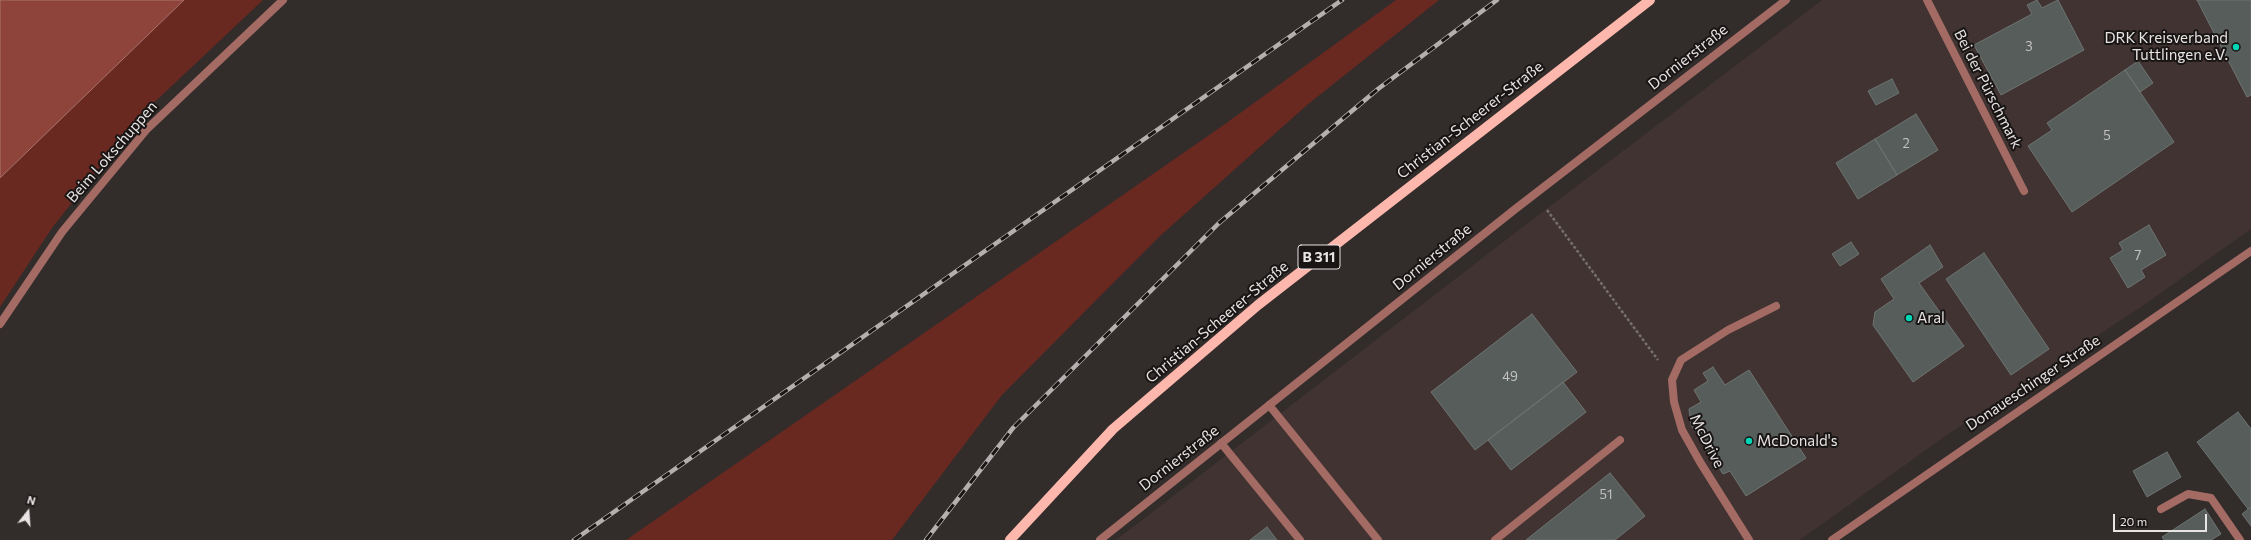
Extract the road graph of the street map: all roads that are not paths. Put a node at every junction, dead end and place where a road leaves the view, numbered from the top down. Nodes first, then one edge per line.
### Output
1 (283, 0) edge
2 (1650, 0) edge
3 (1786, 0) edge
4 (1927, 0) edge
5 (2024, 190) dead end
6 (2251, 251) edge
7 (1776, 306) dead end
8 (0, 324) edge
9 (1269, 406) junction
10 (1620, 440) dead end
11 (1221, 443) junction
12 (2161, 509) dead end
13 (1010, 540) edge
14 (1100, 540) edge
15 (1300, 540) edge
16 (1378, 540) edge
17 (1495, 540) edge
18 (1749, 540) edge
19 (1832, 540) edge
20 (2240, 540) edge

1 - 8 street, Beim Lokschuppen
2 - 13 main road, Christian-Scheerer-Straße / B 311
3 - 9 street, Dornierstraße
4 - 5 street, Bei der Pürschmark
6 - 19 street, Donaueschinger Straße
7 - 18 street, McDrive
9 - 11 street, Dornierstraße
9 - 16 street
10 - 17 street
11 - 14 street, Dornierstraße
11 - 15 street
12 - 20 street

